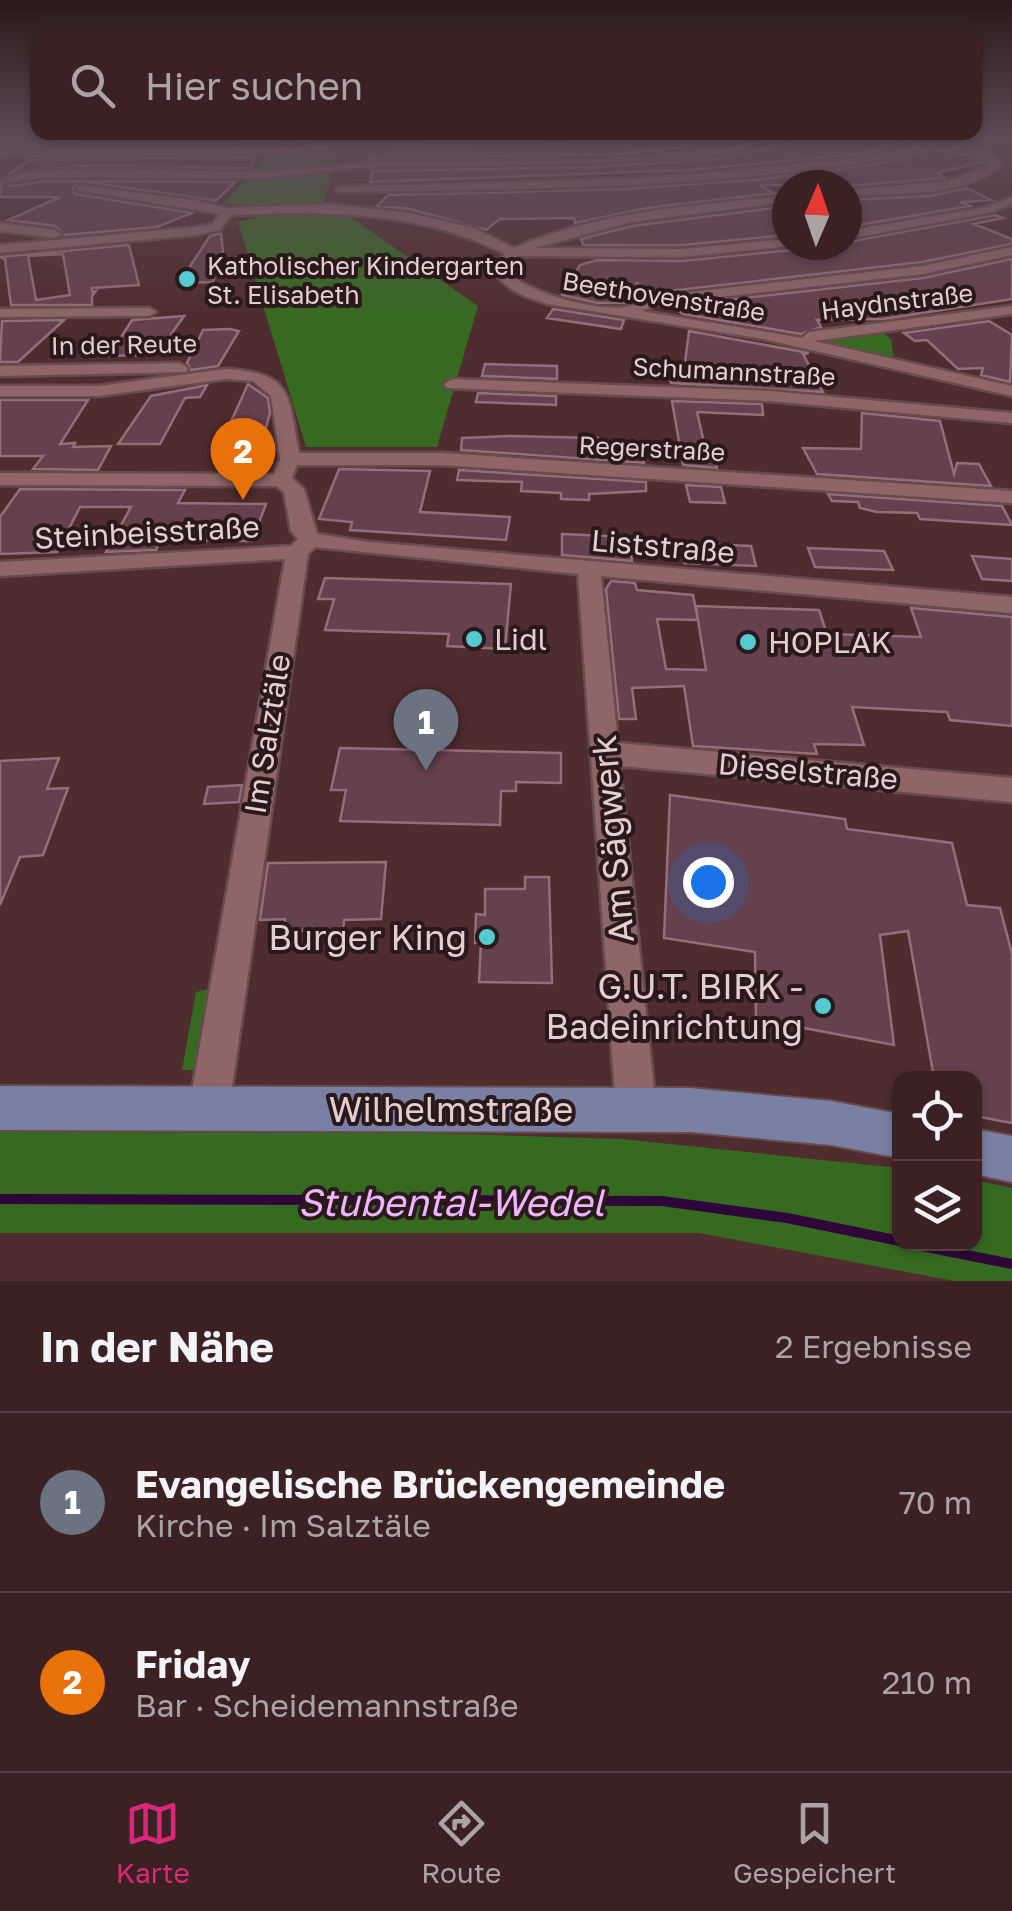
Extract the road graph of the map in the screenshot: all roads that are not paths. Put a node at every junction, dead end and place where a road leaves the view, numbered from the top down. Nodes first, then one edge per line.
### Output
1 (175, 201) edge
2 (1010, 201) edge
3 (772, 202) edge
4 (227, 212) junction
5 (0, 227) edge
6 (470, 231) junction
7 (862, 232) edge
8 (76, 242) junction
9 (534, 242) junction
10 (772, 244) edge
11 (0, 249) edge
12 (1012, 251) edge
13 (512, 252) junction
14 (1012, 310) edge
15 (149, 312) dead end
16 (0, 313) edge
17 (620, 314) junction
18 (788, 340) junction
19 (0, 371) edge
20 (1012, 372) edge
21 (248, 374) junction
22 (976, 382) junction
23 (453, 384) dead end
24 (1012, 391) edge
25 (0, 392) edge
26 (1012, 418) edge
27 (290, 459) junction
28 (0, 478) edge
29 (280, 480) junction
30 (1012, 497) edge
31 (304, 546) junction
32 (0, 570) edge
33 (589, 570) junction
34 (1012, 604) edge
35 (604, 753) junction
36 (1012, 790) edge
37 (0, 1108) edge
38 (208, 1108) junction
39 (636, 1109) junction
40 (892, 1135) edge
41 (982, 1153) edge
42 (1012, 1159) edge

1 - 4 street
2 - 7 street
3 - 9 street, Beethovenstraße
4 - 6 street
4 - 8 street
5 - 8 street
6 - 9 street
6 - 13 street
8 - 11 street
9 - 13 street, Beethovenstraße
10 - 13 street
12 - 17 street
13 - 17 street, Beethovenstraße
14 - 18 street, Haydnstraße
15 - 16 street
17 - 18 street, Beethovenstraße
18 - 22 street, Beethovenstraße
19 - 21 street, In der Reute
20 - 22 street
21 - 25 street, In der Reute
21 - 27 street, In der Reute
22 - 24 street, Beethovenstraße
23 - 26 street, Schumannstraße
27 - 29 street
27 - 30 street, Regerstraße
28 - 29 street
29 - 31 street, Im Salztäle
31 - 32 street, Steinbeisstraße
31 - 33 street, Liststraße
31 - 38 street, Im Salztäle
33 - 34 street, Liststraße
33 - 35 street, Am Sägwerk
35 - 36 street, Dieselstraße
35 - 39 street, Am Sägwerk
37 - 38 main road, Wilhelmstraße
38 - 39 main road, Wilhelmstraße
39 - 40 main road, Wilhelmstraße
41 - 42 main road

